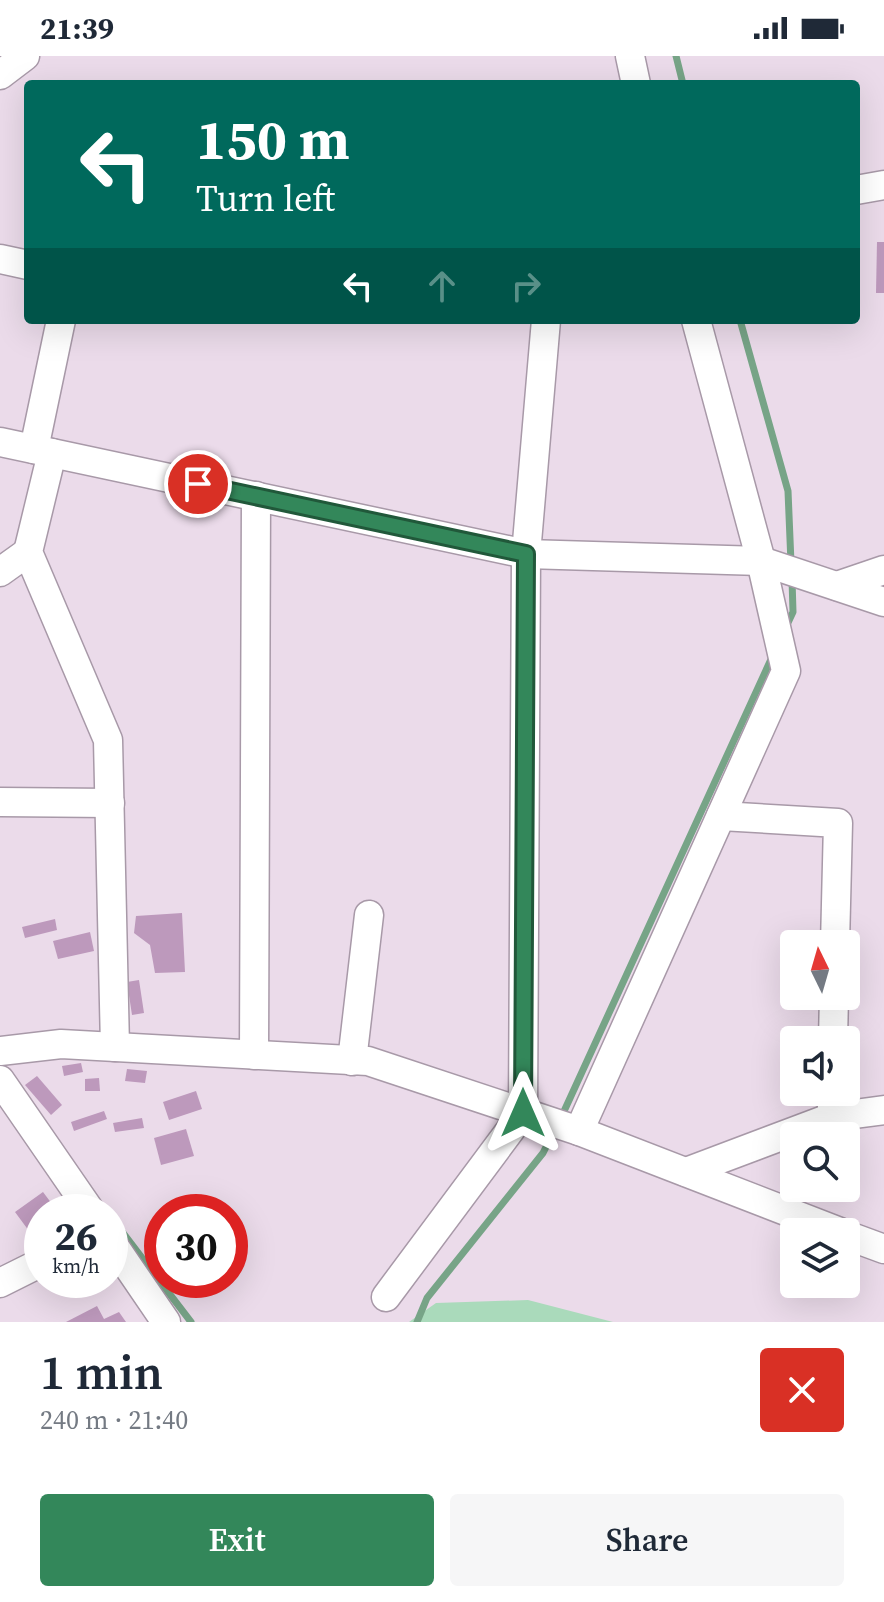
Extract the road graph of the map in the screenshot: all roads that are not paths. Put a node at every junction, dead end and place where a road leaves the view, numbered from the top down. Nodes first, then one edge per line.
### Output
1 (25, 56) edge
2 (630, 56) edge
3 (0, 75) edge
4 (635, 80) edge
5 (884, 185) edge
6 (860, 189) edge
7 (0, 259) edge
8 (24, 264) edge
9 (60, 324) edge
10 (546, 324) edge
11 (697, 324) edge
12 (0, 442) edge
13 (43, 451) junction
14 (256, 496) junction
15 (28, 552) junction
16 (526, 554) junction
17 (761, 561) junction
18 (884, 570) edge
19 (0, 572) edge
20 (837, 586) junction
21 (884, 602) edge
22 (0, 802) edge
23 (110, 803) junction
24 (721, 816) junction
25 (369, 915) dead end
26 (835, 930) edge
27 (115, 1047) junction
28 (0, 1051) edge
29 (254, 1055) junction
30 (352, 1061) junction
31 (0, 1080) edge
32 (828, 1106) edge
33 (849, 1106) edge
34 (884, 1110) edge
35 (523, 1113) junction
36 (579, 1131) junction
37 (686, 1172) junction
38 (79, 1194) edge
39 (804, 1218) edge
40 (860, 1240) edge
41 (884, 1249) edge
42 (128, 1266) edge
43 (24, 1271) edge
44 (0, 1283) edge
45 (386, 1297) dead end
46 (166, 1322) edge

1 - 3 street
2 - 4 street
5 - 6 street
7 - 8 street
9 - 13 street
10 - 16 street
11 - 17 street
12 - 13 street
13 - 14 street
13 - 15 street
14 - 16 street
14 - 29 street
15 - 19 street
15 - 23 street
16 - 17 street
16 - 35 street
17 - 20 street
17 - 24 street
18 - 20 street
20 - 21 street
22 - 23 street
23 - 27 street
24 - 26 street
24 - 36 street
25 - 30 street
27 - 28 street
27 - 29 street
29 - 30 street
30 - 35 street
31 - 38 street
32 - 37 street
33 - 34 street
35 - 36 street
35 - 45 street
36 - 37 street
37 - 39 street
40 - 41 street
42 - 46 street
43 - 44 street

